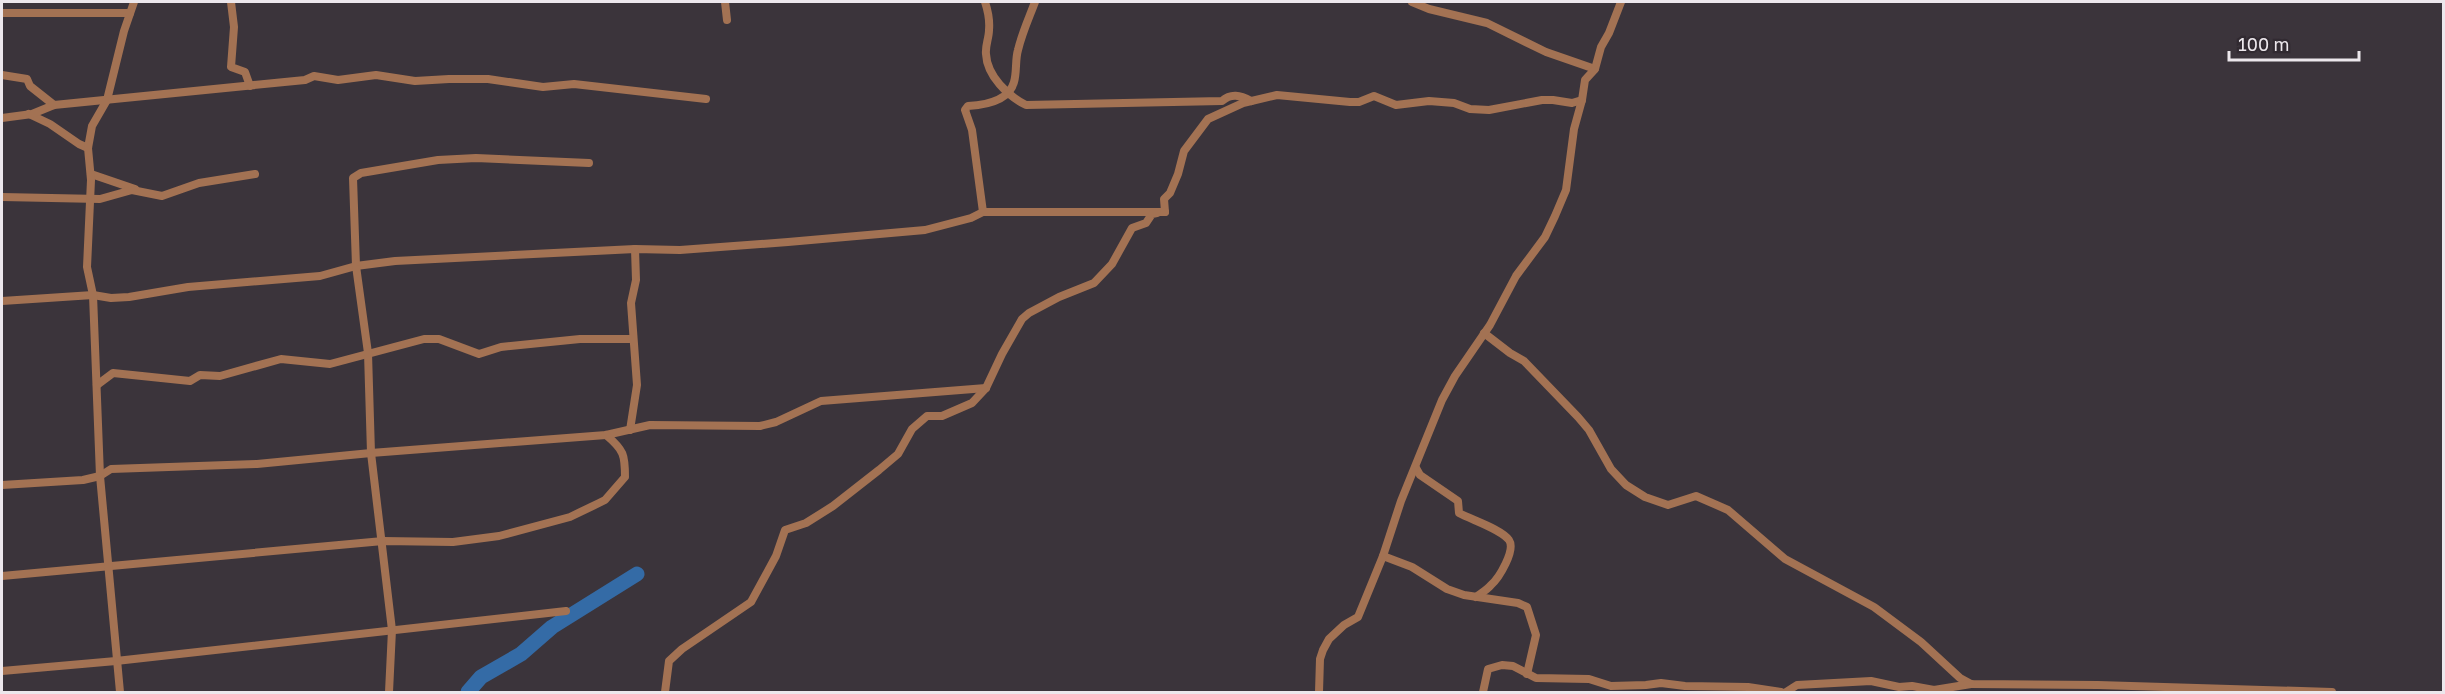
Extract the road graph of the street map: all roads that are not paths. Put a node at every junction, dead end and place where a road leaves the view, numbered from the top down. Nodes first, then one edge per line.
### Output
1 (134, 2) edge
2 (231, 2) edge
3 (724, 2) edge
4 (986, 2) edge
5 (1035, 2) edge
6 (1412, 2) edge
7 (1621, 2) edge
8 (2, 13) edge
9 (130, 13) junction
10 (727, 20) dead end
11 (1595, 69) junction
12 (2, 75) edge
13 (250, 86) junction
14 (1007, 93) junction
15 (706, 99) dead end
16 (107, 100) junction
17 (1582, 100) junction
18 (1251, 101) junction
19 (54, 105) junction
20 (29, 114) junction
21 (2, 118) edge
22 (88, 148) junction
23 (589, 164) dead end
24 (91, 174) junction
25 (255, 174) dead end
26 (139, 191) junction
27 (2, 197) edge
28 (89, 199) junction
29 (983, 212) junction
30 (1165, 212) junction
31 (635, 249) junction
32 (356, 266) junction
33 (93, 295) junction
34 (2, 301) edge
35 (1484, 333) junction
36 (633, 339) junction
37 (368, 353) junction
38 (97, 385) junction
39 (986, 388) junction
40 (630, 430) junction
41 (606, 435) junction
42 (371, 453) junction
43 (1416, 468) junction
44 (100, 476) junction
45 (2, 486) edge
46 (383, 541) junction
47 (1383, 556) junction
48 (110, 566) junction
49 (2, 576) edge
50 (1476, 597) junction
51 (566, 611) dead end
52 (392, 630) junction
53 (116, 661) junction
54 (2, 671) edge
55 (1527, 674) junction
56 (1971, 684) junction
57 (120, 693) edge
58 (389, 693) edge
59 (664, 693) edge
60 (1318, 693) edge
61 (1483, 693) edge
62 (1781, 693) edge
63 (1786, 693) edge
64 (2332, 693) edge

1 - 9 street
2 - 13 street
3 - 10 street
4 - 14 street
5 - 14 street
6 - 11 street
7 - 11 street
8 - 9 street
9 - 16 street
11 - 17 street
12 - 19 street
13 - 15 street
13 - 16 street
14 - 18 street
14 - 29 street
16 - 19 street
16 - 22 street
17 - 18 street
17 - 35 street
18 - 30 street
19 - 20 street
20 - 21 street
20 - 22 street
22 - 24 street
23 - 32 street
24 - 26 street
24 - 28 street
25 - 26 street
26 - 28 street
27 - 28 street
28 - 33 street
29 - 30 street
29 - 31 street
30 - 39 street
31 - 32 street
31 - 36 street
32 - 33 street
32 - 37 street
33 - 34 street
33 - 38 street
35 - 43 street
35 - 56 street
36 - 37 street
36 - 40 street
37 - 38 street
37 - 42 street
38 - 44 street
39 - 40 street
39 - 59 street
40 - 41 street
41 - 42 street
41 - 46 street
42 - 44 street
42 - 46 street
43 - 47 street
43 - 50 street
44 - 45 street
44 - 48 street
46 - 48 street
46 - 52 street
47 - 50 street
47 - 60 street
48 - 49 street
48 - 53 street
50 - 55 street
51 - 52 street
52 - 53 street
52 - 58 street
53 - 54 street
53 - 57 street
55 - 61 street
55 - 62 street
56 - 63 street
56 - 64 street

